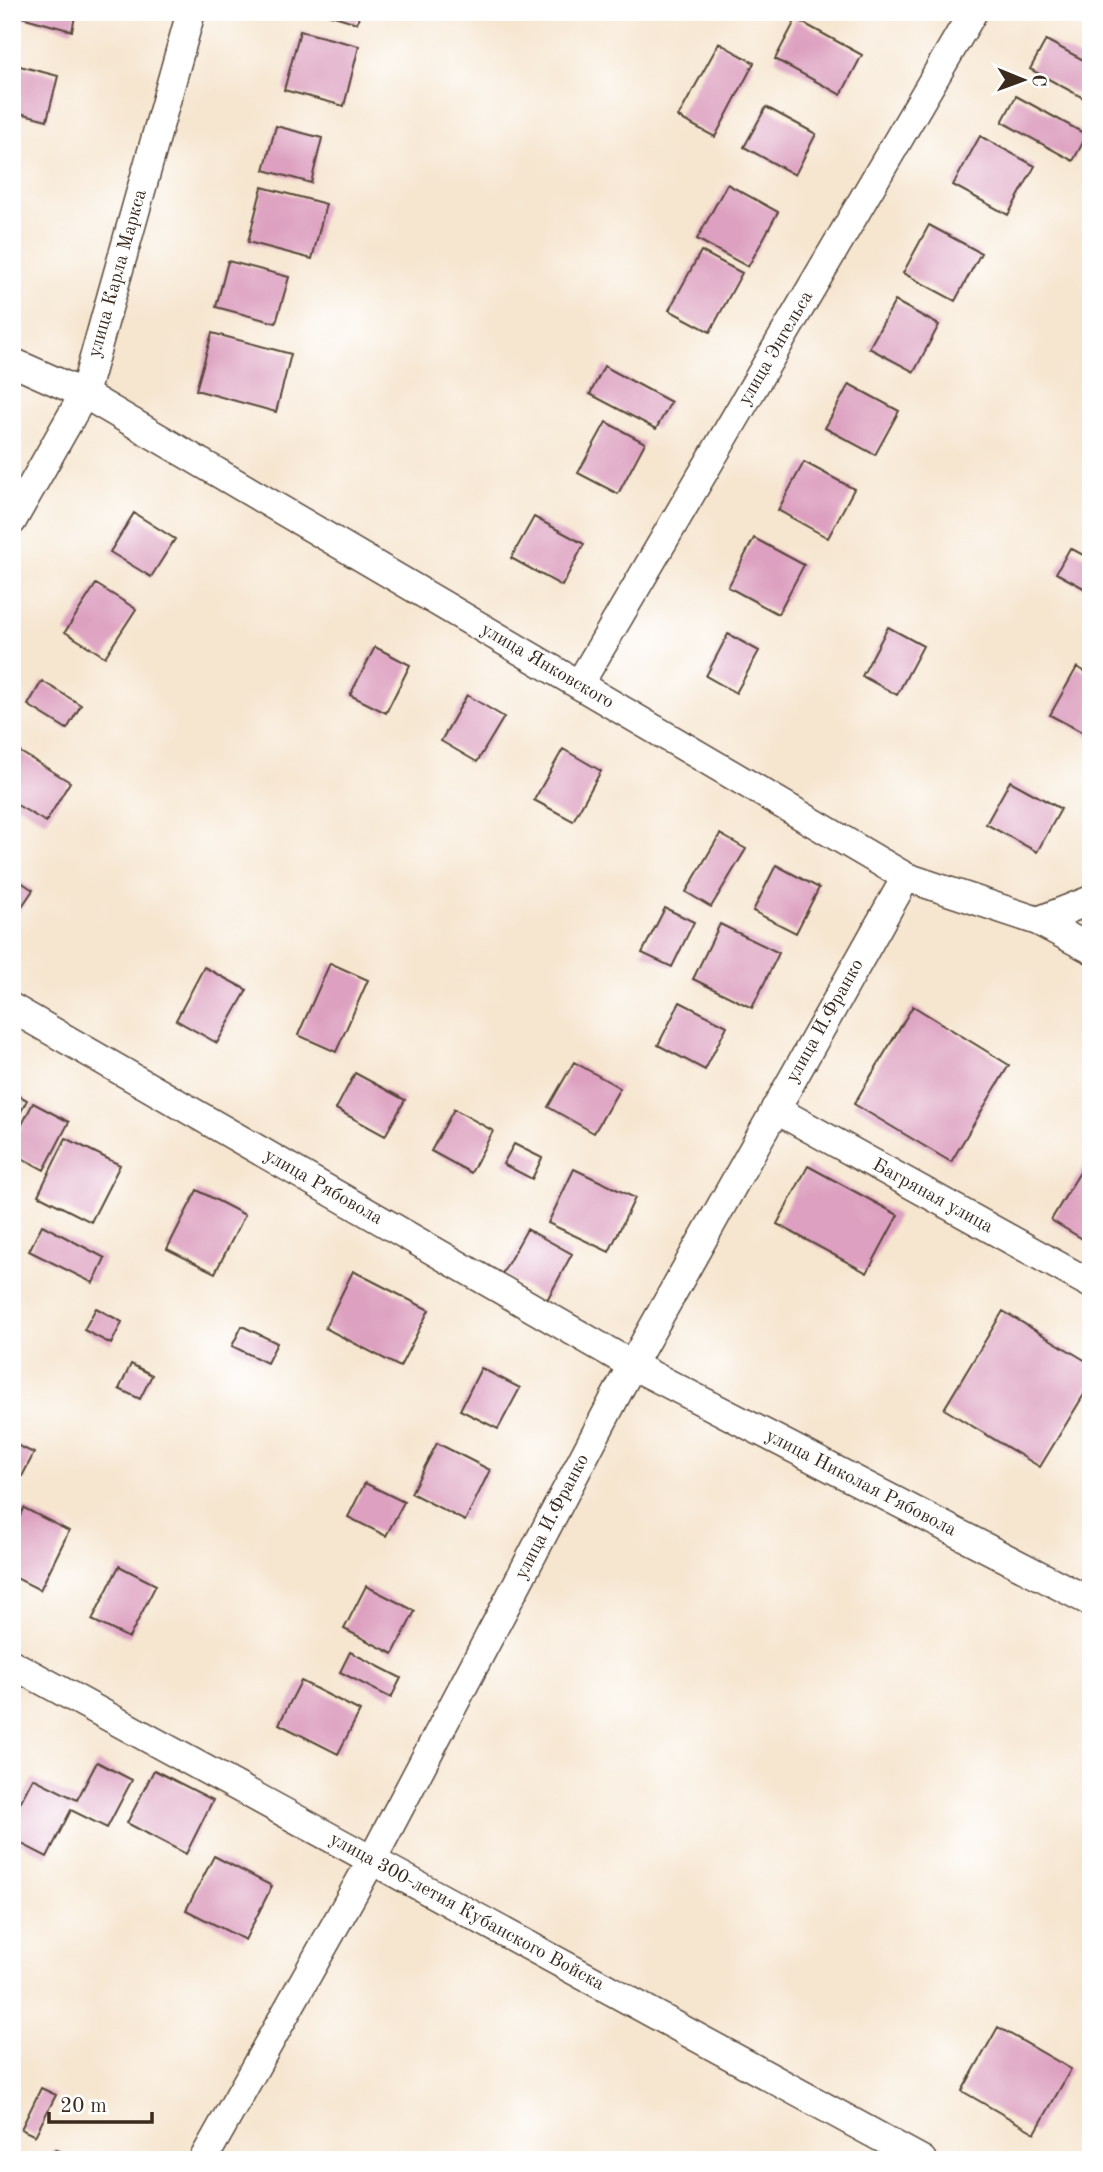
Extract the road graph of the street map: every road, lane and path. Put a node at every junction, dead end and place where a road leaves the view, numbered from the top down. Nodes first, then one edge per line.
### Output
1 (191, 12) edge
2 (973, 12) edge
3 (12, 362) edge
4 (84, 394) junction
5 (12, 521) edge
6 (580, 683) junction
7 (906, 877) junction
8 (1091, 900) edge
9 (1038, 921) junction
10 (1091, 948) edge
11 (12, 1009) edge
12 (775, 1109) junction
13 (1091, 1284) edge
14 (632, 1365) junction
15 (1091, 1602) edge
16 (12, 1664) edge
17 (373, 1858) junction
18 (204, 2160) edge
19 (922, 2160) edge

1 - 4 street, улица Карла Маркса
2 - 6 street, улица Энгельса
3 - 4 street, улица Янковского
4 - 5 street, улица Карла Маркса
4 - 6 street, улица Янковского
6 - 7 street, улица Янковского
7 - 9 street, улица Янковского
7 - 12 street, улица И.Франко
8 - 9 street
9 - 10 street, улица Янковского
11 - 14 street, улица Рябовола
12 - 13 street, Багряная улица
12 - 14 street, улица И.Франко
14 - 15 street, улица Николая Рябовола
14 - 17 street, улица И.Франко
16 - 17 street, улица 300-летия Кубанского Войска
17 - 18 street, улица И.Франко
17 - 19 street, улица 300-летия Кубанского Войска

